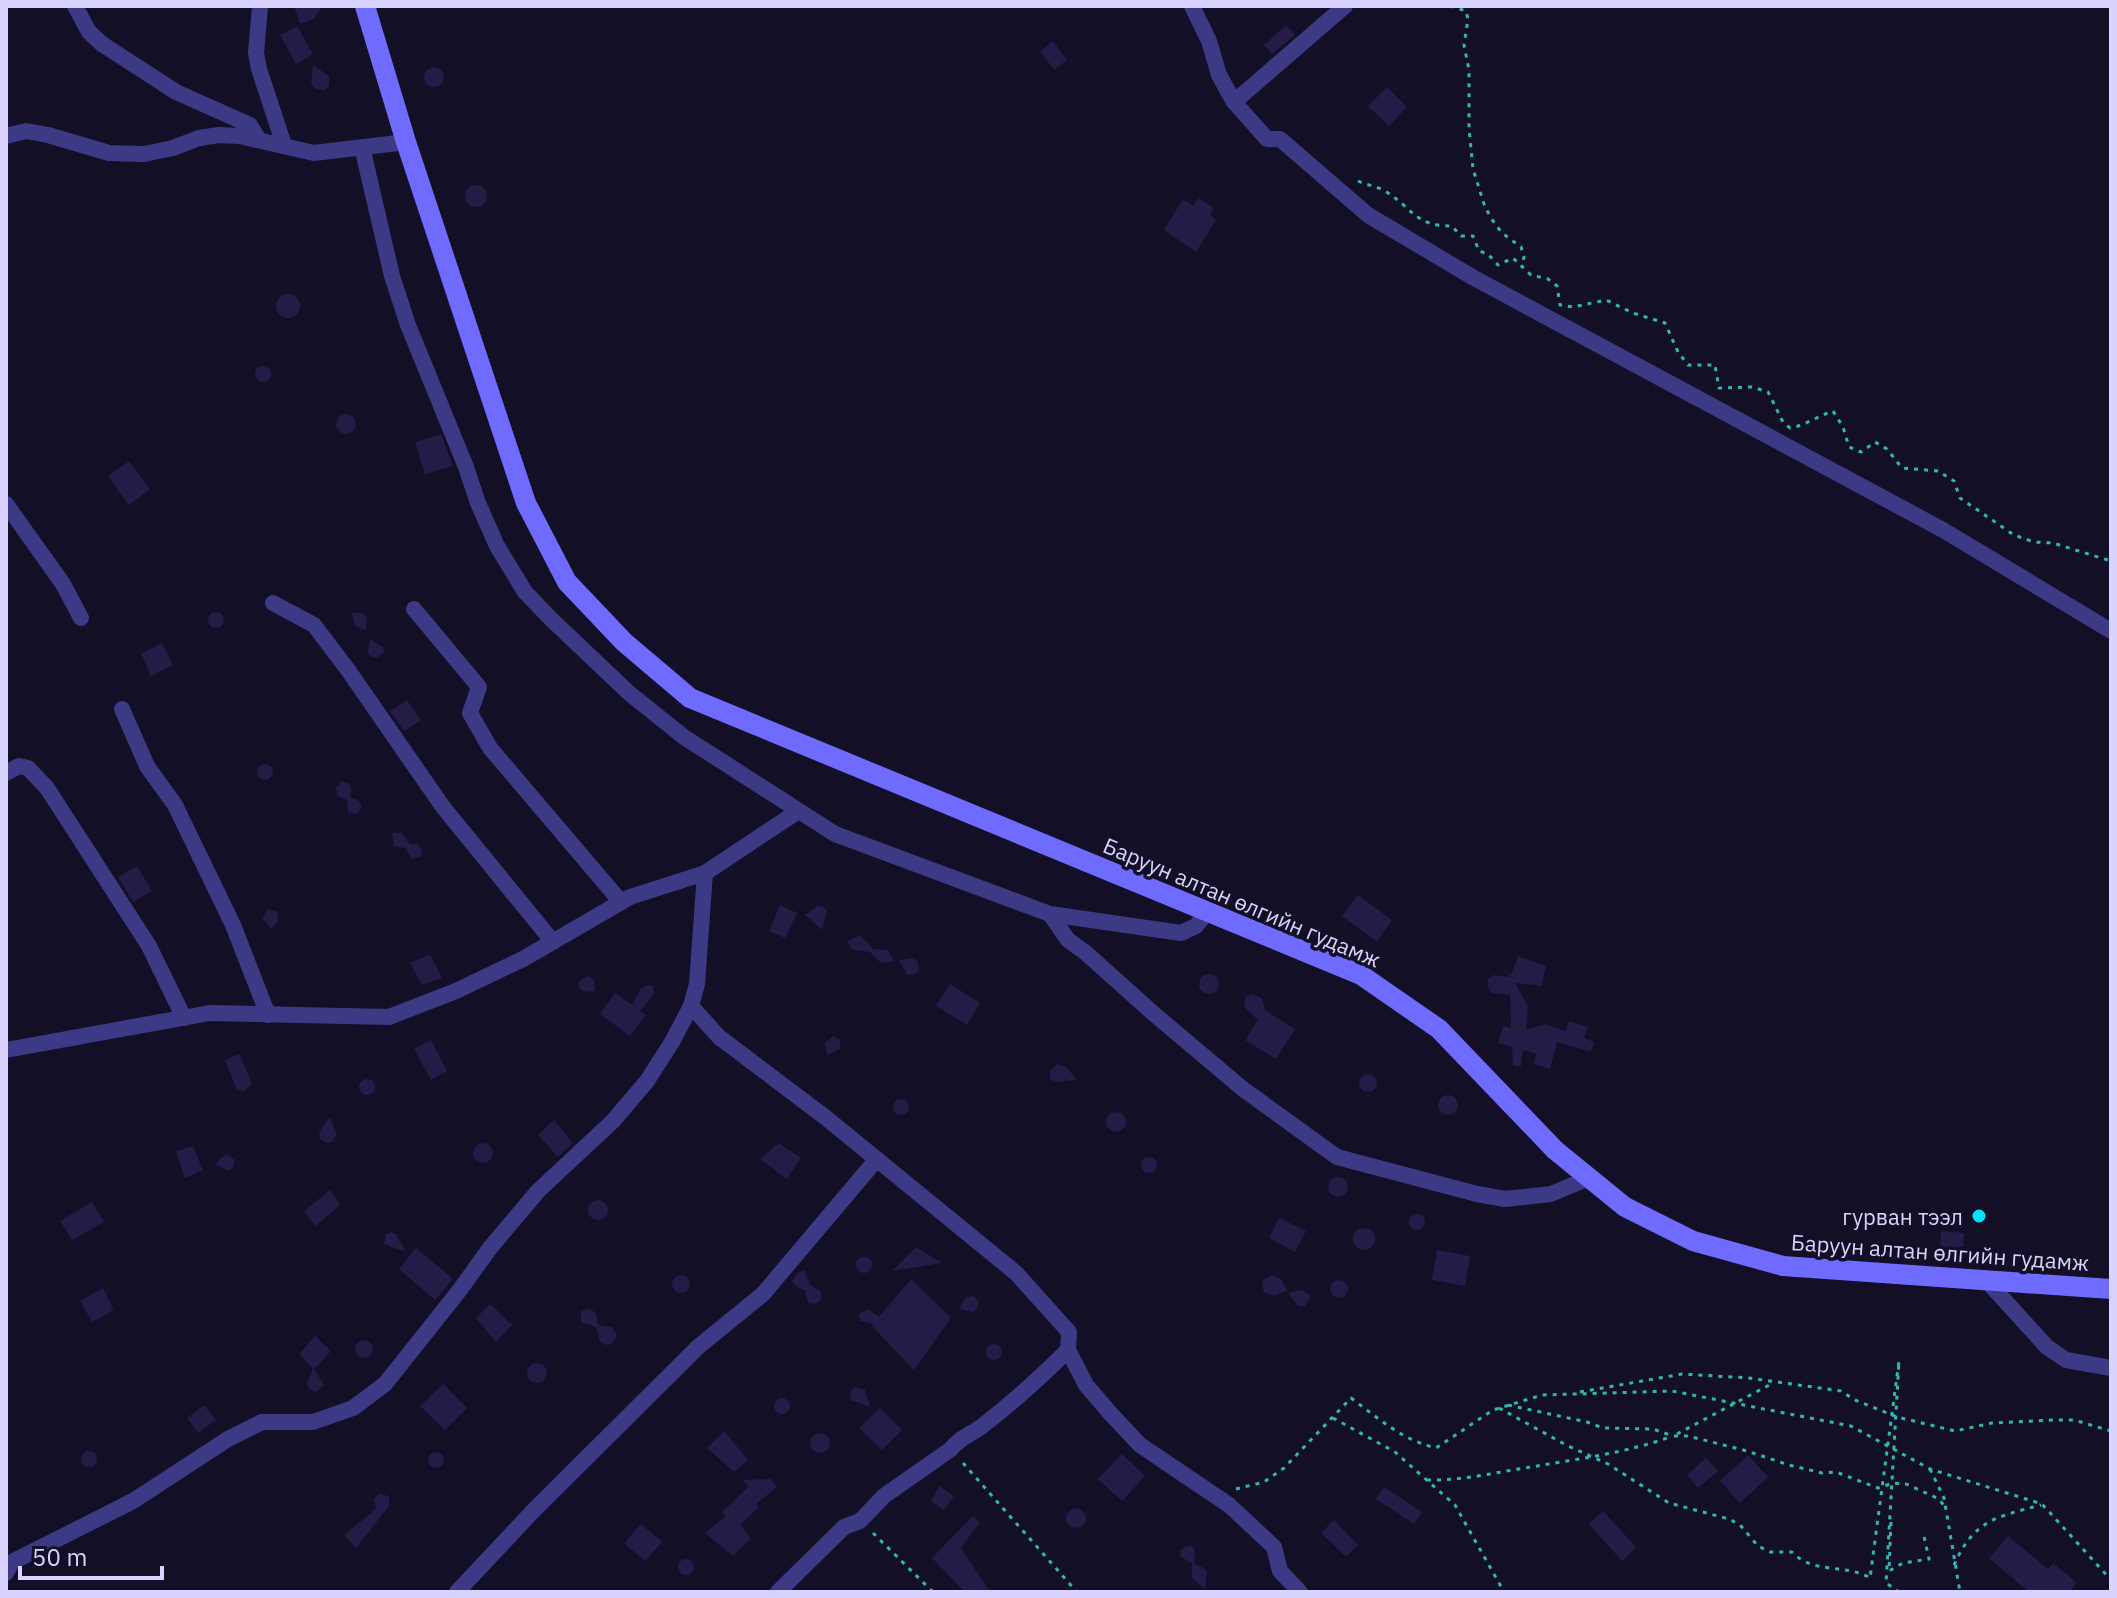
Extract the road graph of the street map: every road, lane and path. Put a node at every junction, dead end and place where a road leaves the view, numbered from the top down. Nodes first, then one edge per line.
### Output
1 (75, 6) edge
2 (260, 6) edge
3 (365, 6) edge
4 (1192, 6) edge
5 (1345, 6) edge
6 (1450, 6) edge
7 (1234, 102) junction
8 (6, 136) edge
9 (259, 140) junction
10 (406, 142) junction
11 (284, 145) junction
12 (362, 147) junction
13 (1350, 178) dead end
14 (1522, 264) junction
15 (6, 504) edge
16 (2111, 561) edge
17 (273, 603) dead end
18 (414, 609) dead end
19 (81, 618) dead end
20 (2111, 631) edge
21 (122, 709) dead end
22 (6, 773) edge
23 (797, 812) junction
24 (705, 873) junction
25 (621, 902) junction
26 (1208, 911) junction
27 (1050, 914) junction
28 (553, 942) junction
29 (691, 1006) junction
30 (268, 1015) junction
31 (184, 1018) junction
32 (6, 1050) edge
33 (877, 1159) junction
34 (1589, 1178) junction
35 (1986, 1280) junction
36 (2111, 1289) edge
37 (1068, 1350) junction
38 (1899, 1361) junction
39 (2111, 1368) edge
40 (1774, 1382) junction
41 (1572, 1394) junction
42 (1734, 1403) junction
43 (1508, 1405) junction
44 (1499, 1408) junction
45 (1333, 1418) junction
46 (2111, 1431) edge
47 (1673, 1436) junction
48 (951, 1449) junction
49 (1592, 1457) junction
50 (1930, 1469) junction
51 (1427, 1480) junction
52 (1206, 1491) junction
53 (2042, 1504) junction
54 (1945, 1506) junction
55 (860, 1521) junction
56 (1923, 1532) dead end
57 (1954, 1565) junction
58 (6, 1573) edge
59 (2111, 1580) edge
60 (457, 1592) edge
61 (778, 1592) edge
62 (933, 1592) edge
63 (1077, 1592) edge
64 (1300, 1592) edge
65 (1504, 1592) edge
66 (1899, 1592) edge
67 (1960, 1592) edge

1 - 9 street
2 - 11 street
3 - 10 main road, Баруун алтан өлгийн гудамж
4 - 7 street
5 - 7 street
6 - 14 path
7 - 20 street
8 - 9 street
9 - 11 street
10 - 12 street
10 - 26 main road, Баруун алтан өлгийн гудамж
11 - 12 street
12 - 23 street
13 - 14 path
14 - 16 path
15 - 19 street
17 - 28 street
18 - 25 street
21 - 30 street
22 - 31 street
23 - 24 street
23 - 27 street
24 - 25 street
24 - 29 street
25 - 28 street
26 - 27 street
26 - 34 main road, Баруун алтан өлгийн гудамж
27 - 34 street
28 - 30 street
29 - 33 street
29 - 58 street
30 - 31 street
31 - 32 street
33 - 37 street
33 - 60 street
34 - 35 main road, Баруун алтан өлгийн гудамж
35 - 36 main road, Баруун алтан өлгийн гудамж
35 - 39 street
37 - 48 street
37 - 52 street
38 - 49 path
38 - 56 path
38 - 66 path
40 - 41 path
40 - 42 path
40 - 46 path
41 - 42 path
41 - 43 path
42 - 47 path
42 - 50 path
43 - 44 path
43 - 47 path
44 - 45 path
44 - 49 path
45 - 51 path
45 - 52 path
47 - 49 path
47 - 54 path
48 - 55 street
48 - 63 path
49 - 51 path
50 - 53 path
50 - 54 path
51 - 65 path
52 - 64 street
53 - 57 path
53 - 59 path
54 - 57 path
55 - 61 street
55 - 62 path
57 - 67 path

